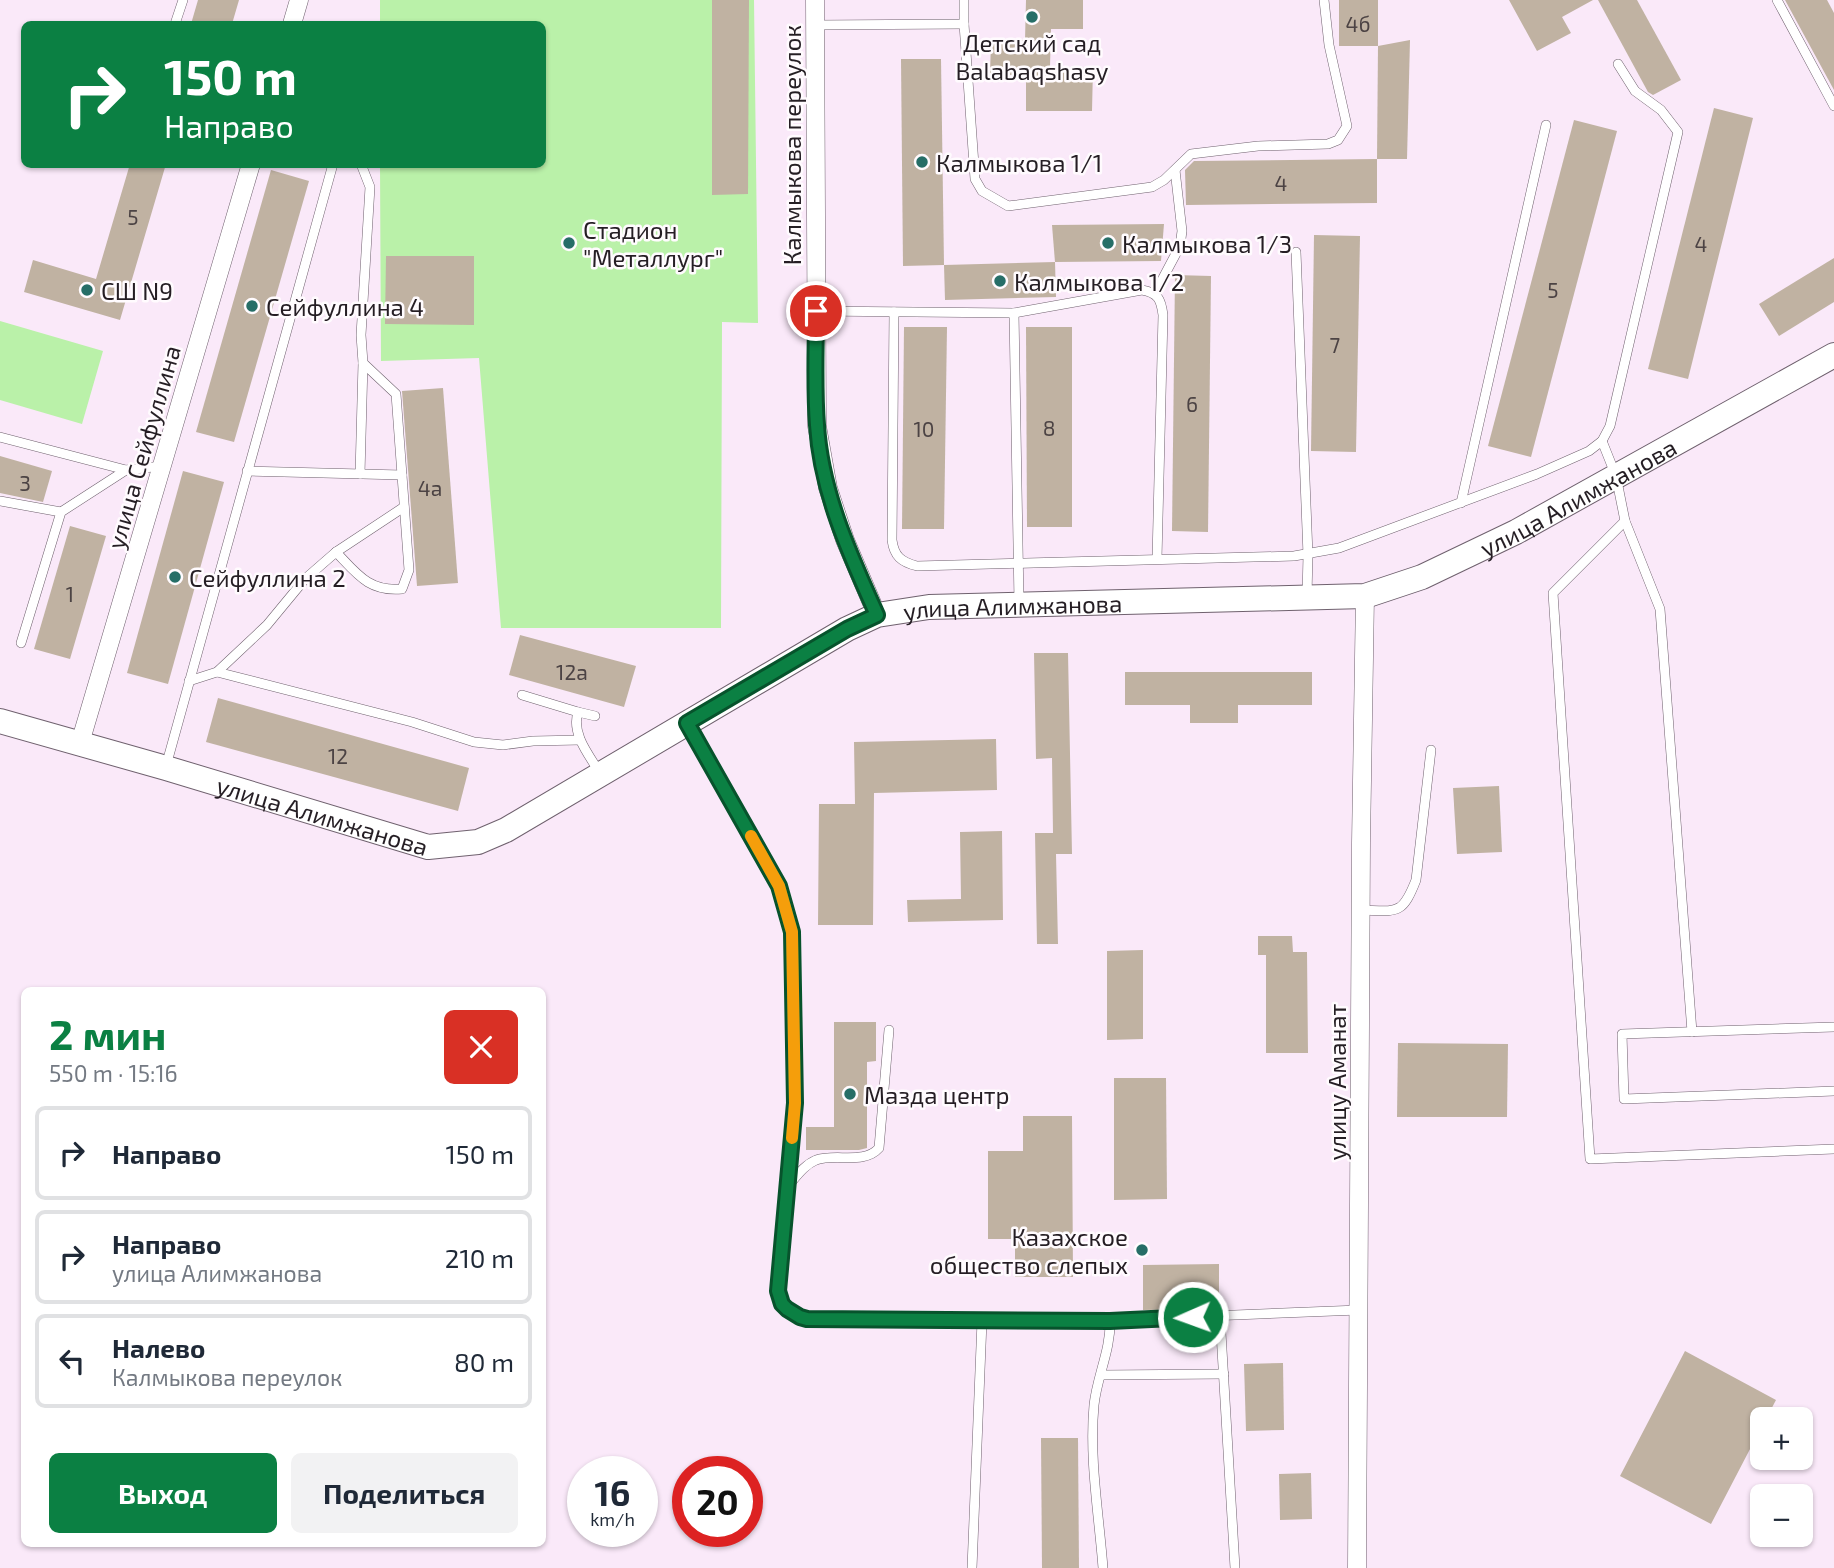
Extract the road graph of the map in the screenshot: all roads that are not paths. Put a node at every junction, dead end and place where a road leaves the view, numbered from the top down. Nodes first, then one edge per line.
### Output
1 (183, 0) edge
2 (299, 0) edge
3 (815, 0) edge
4 (964, 0) edge
5 (1324, 0) edge
6 (1777, 0) edge
7 (176, 21) edge
8 (293, 21) edge
9 (964, 24) junction
10 (815, 25) junction
11 (1618, 64) dead end
12 (1834, 106) edge
13 (1546, 125) dead end
14 (250, 168) edge
15 (331, 168) edge
16 (363, 168) edge
17 (1175, 170) junction
18 (1296, 252) dead end
19 (1155, 293) junction
20 (816, 311) junction
21 (894, 312) junction
22 (1014, 313) junction
23 (1834, 355) edge
24 (363, 363) junction
25 (0, 437) edge
26 (1602, 441) junction
27 (164, 466) junction
28 (126, 470) junction
29 (247, 471) junction
30 (360, 474) junction
31 (402, 475) junction
32 (1616, 476) junction
33 (0, 501) edge
34 (1461, 503) junction
35 (404, 507) junction
36 (61, 512) junction
37 (1625, 521) junction
38 (336, 552) junction
39 (1308, 555) junction
40 (1157, 559) junction
41 (1018, 562) junction
42 (1307, 596) junction
43 (1365, 596) junction
44 (1019, 606) junction
45 (877, 615) junction
46 (21, 643) dead end
47 (217, 671) junction
48 (189, 681) junction
49 (522, 695) dead end
50 (578, 712) junction
51 (595, 716) dead end
52 (0, 721) edge
53 (687, 723) junction
54 (580, 740) junction
55 (80, 743) junction
56 (1431, 750) dead end
57 (166, 768) junction
58 (601, 775) junction
59 (1361, 910) junction
60 (1834, 1027) edge
61 (889, 1030) dead end
62 (1692, 1032) junction
63 (1834, 1091) edge
64 (1834, 1149) edge
65 (787, 1188) junction
66 (1359, 1310) junction
67 (1220, 1316) junction
68 (982, 1321) junction
69 (1110, 1321) junction
70 (1224, 1374) junction
71 (1101, 1375) junction
72 (972, 1568) edge
73 (1103, 1568) edge
74 (1235, 1568) edge
75 (1357, 1568) edge

1 - 7 lane
2 - 8 street
3 - 10 street, Калмыкова переулок
4 - 9 lane
5 - 17 lane
6 - 12 lane
9 - 10 lane
9 - 17 lane
10 - 20 street, Калмыкова переулок
11 - 26 lane
13 - 34 lane
14 - 27 street, улица Сейфуллина
15 - 29 lane
16 - 24 lane
17 - 19 lane
18 - 39 lane
19 - 22 lane
19 - 40 lane
20 - 21 lane
20 - 45 street, Калмыкова переулок
21 - 22 lane
21 - 41 lane
22 - 41 lane
23 - 32 street, улица Алимжанова
24 - 30 lane
24 - 31 lane
25 - 28 lane
26 - 32 lane
26 - 34 lane
27 - 28 lane
27 - 55 street, улица Сейфуллина
28 - 36 lane
29 - 30 lane
29 - 48 lane
30 - 31 lane
31 - 35 lane
32 - 37 lane
32 - 43 street, улица Алимжанова
33 - 36 lane
34 - 39 lane
35 - 38 lane
35 - 38 lane
36 - 46 lane
37 - 62 lane
37 - 64 lane
38 - 47 lane
39 - 40 lane
39 - 42 lane
40 - 41 lane
41 - 44 lane
42 - 43 street, улица Алимжанова
42 - 44 street, улица Алимжанова
43 - 59 street, улицу Аманат
44 - 45 street, улица Алимжанова
45 - 53 street, улица Алимжанова
47 - 48 lane
47 - 54 lane
48 - 57 lane
49 - 50 lane
50 - 51 lane
50 - 54 lane
52 - 55 street, улица Алимжанова
53 - 58 street, улица Алимжанова
53 - 65 lane
54 - 58 lane
55 - 57 street, улица Алимжанова
56 - 59 lane
57 - 58 street, улица Алимжанова
59 - 66 street, улицу Аманат
60 - 62 lane
61 - 65 lane
62 - 63 lane
65 - 68 lane
66 - 67 lane
66 - 75 street, улицу Аманат
67 - 69 lane
67 - 70 lane
68 - 69 lane
68 - 72 lane
69 - 71 lane
70 - 71 lane
70 - 74 lane
71 - 73 lane

